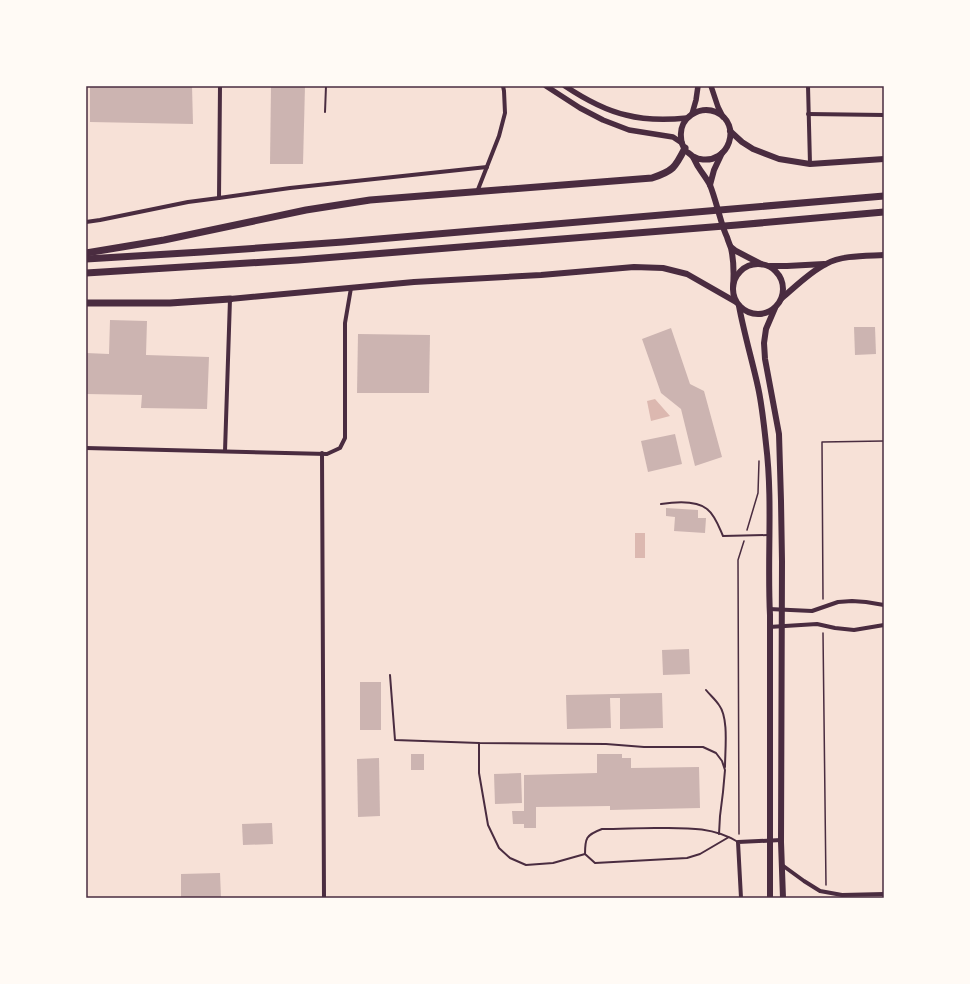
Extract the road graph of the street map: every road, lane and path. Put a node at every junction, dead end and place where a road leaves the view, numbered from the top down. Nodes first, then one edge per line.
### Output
1 (220, 86) edge
2 (326, 86) edge
3 (504, 86) edge
4 (546, 86) edge
5 (564, 86) edge
6 (698, 86) edge
7 (711, 86) edge
8 (808, 86) edge
9 (325, 112) dead end
10 (808, 114) junction
11 (884, 115) edge
12 (689, 116) junction
13 (723, 117) junction
14 (730, 131) junction
15 (683, 145) junction
16 (723, 153) junction
17 (692, 156) junction
18 (884, 159) edge
19 (810, 164) junction
20 (487, 167) junction
21 (710, 185) junction
22 (477, 192) junction
23 (884, 196) edge
24 (219, 198) junction
25 (884, 212) edge
26 (86, 222) edge
27 (731, 247) junction
28 (86, 253) edge
29 (884, 254) edge
30 (86, 259) edge
31 (826, 264) junction
32 (764, 265) junction
33 (86, 273) edge
34 (351, 288) junction
35 (733, 288) junction
36 (782, 298) junction
37 (230, 299) junction
38 (86, 303) edge
39 (738, 304) junction
40 (775, 308) junction
41 (884, 442) edge
42 (86, 448) edge
43 (225, 451) junction
44 (322, 453) junction
45 (759, 460) dead end
46 (661, 504) dead end
47 (746, 534) dead end
48 (769, 535) junction
49 (744, 541) dead end
50 (823, 599) dead end
51 (884, 605) edge
52 (769, 609) junction
53 (782, 610) junction
54 (884, 625) edge
55 (782, 626) junction
56 (770, 627) junction
57 (823, 630) dead end
58 (390, 675) dead end
59 (706, 690) dead end
60 (478, 743) junction
61 (725, 770) junction
62 (719, 834) junction
63 (729, 837) junction
64 (770, 840) junction
65 (782, 840) junction
66 (738, 842) junction
67 (585, 854) junction
68 (782, 865) junction
69 (826, 886) dead end
70 (884, 894) edge
71 (842, 895) junction
72 (324, 898) edge
73 (741, 898) edge
74 (770, 898) edge
75 (783, 898) edge
76 (834, 898) edge

1 - 24 street
2 - 9 lane
3 - 20 street
4 - 15 main road
5 - 12 main road
6 - 12 main road
7 - 13 main road
8 - 10 street
10 - 11 street
10 - 19 street
12 - 13 main road
12 - 15 main road
13 - 14 main road
14 - 16 main road
14 - 19 main road
15 - 17 main road
15 - 22 highway
16 - 17 main road
16 - 21 main road
17 - 21 main road
18 - 19 main road
20 - 22 street
20 - 24 street
21 - 27 main road
22 - 28 highway
23 - 30 highway
24 - 26 street
25 - 33 highway
27 - 32 main road
27 - 35 main road
29 - 31 main road
31 - 32 main road
31 - 36 main road
32 - 35 main road
32 - 36 main road
34 - 37 main road
34 - 39 main road
34 - 44 street
35 - 39 main road
36 - 40 main road
37 - 38 highway
37 - 43 street
39 - 40 main road
39 - 48 main road
40 - 53 main road
41 - 50 path
42 - 43 street
43 - 44 street
44 - 72 street
45 - 47 path
46 - 48 lane
48 - 52 main road
49 - 66 path
51 - 53 street
52 - 53 street
52 - 56 main road
53 - 55 main road
54 - 55 street
55 - 56 street
55 - 65 main road
56 - 64 main road
57 - 69 path
58 - 60 lane
59 - 61 lane
60 - 61 lane
60 - 67 lane
61 - 62 lane
62 - 63 lane
62 - 67 lane
63 - 66 lane
63 - 67 lane
64 - 65 street
64 - 66 street
64 - 74 main road
65 - 68 main road
66 - 73 street
68 - 71 street
68 - 75 main road
70 - 71 street
71 - 76 street

